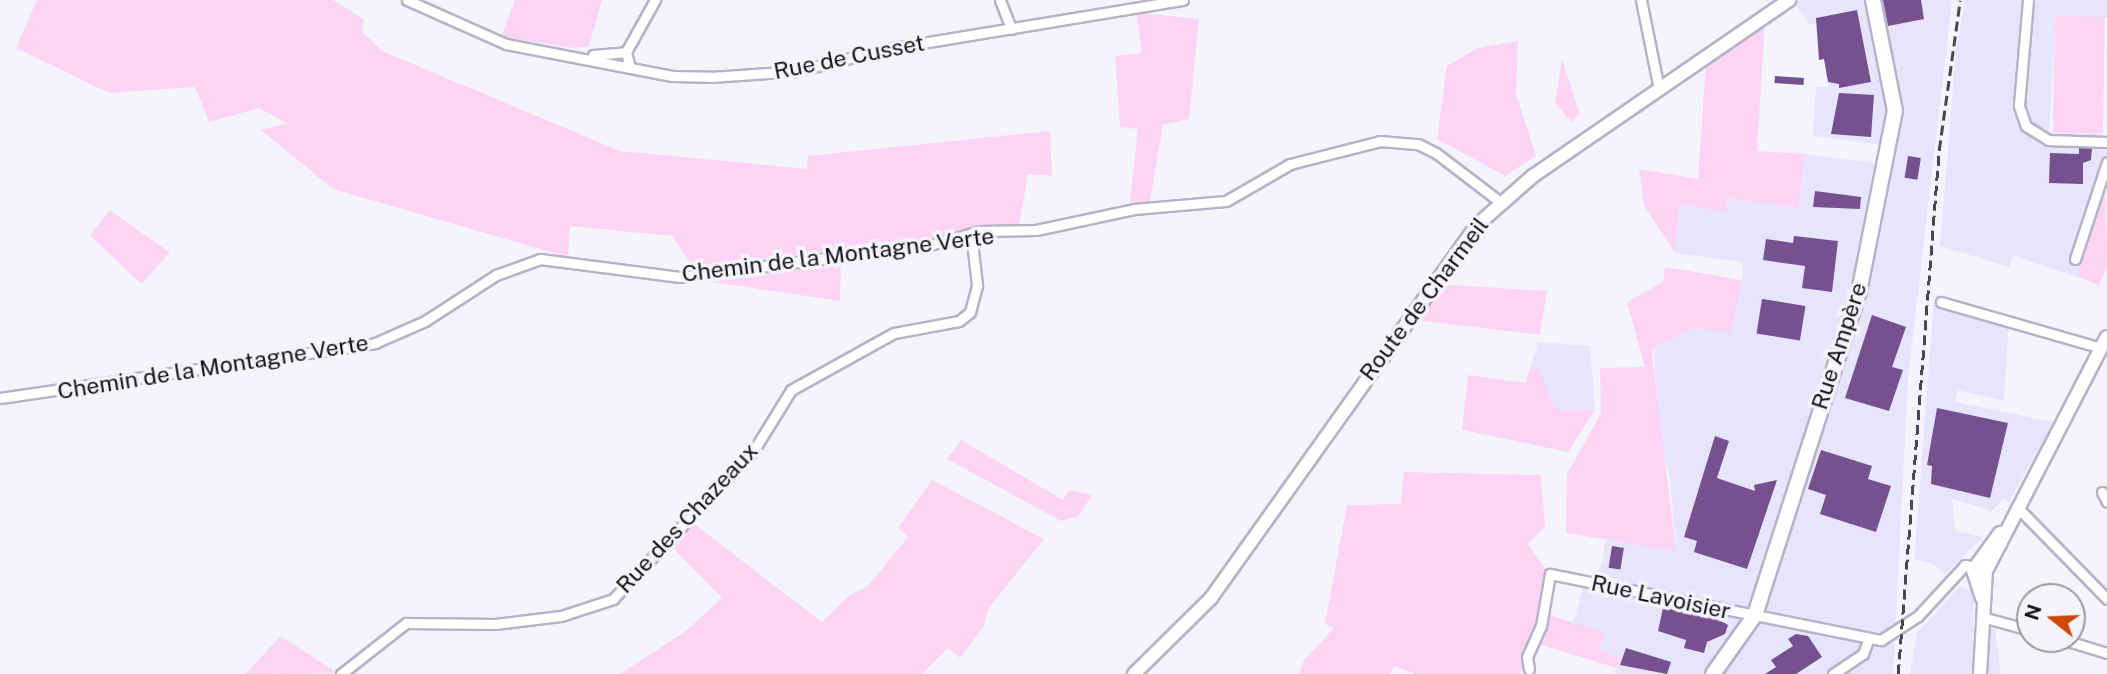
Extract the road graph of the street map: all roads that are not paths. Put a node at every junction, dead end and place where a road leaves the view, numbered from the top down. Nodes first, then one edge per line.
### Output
1 (407, 0) edge
2 (655, 0) edge
3 (1000, 0) edge
4 (1183, 0) edge
5 (1641, 0) edge
6 (1789, 0) edge
7 (1873, 0) edge
8 (2028, 0) edge
9 (1174, 1) edge
10 (1011, 29) junction
11 (626, 52) junction
12 (592, 57) junction
13 (630, 68) junction
14 (1659, 89) junction
15 (2107, 142) edge
16 (2107, 162) edge
17 (1500, 202) junction
18 (971, 233) junction
19 (2075, 259) dead end
20 (1941, 302) dead end
21 (2104, 343) edge
22 (0, 398) edge
23 (2102, 492) dead end
24 (2107, 502) edge
25 (2019, 509) junction
26 (1977, 569) junction
27 (1955, 575) junction
28 (2107, 599) edge
29 (1755, 615) junction
30 (1982, 617) junction
31 (2016, 626) edge
32 (1868, 640) junction
33 (2086, 647) edge
34 (2107, 653) edge
35 (1529, 668) dead end
36 (341, 674) edge
37 (1134, 674) edge
38 (1713, 674) edge
39 (1833, 674) edge
40 (1980, 674) edge

1 - 12 street, Rue de Cusset
2 - 11 street
3 - 10 street
4 - 9 street, Rue de Cusset
5 - 14 street
6 - 14 main road, Route de Charmeil
7 - 29 main road, Rue Ampère
8 - 15 street
9 - 10 street, Rue de Cusset
10 - 13 street, Rue de Cusset
11 - 12 street
11 - 13 street
12 - 13 street, Rue de Cusset
14 - 17 main road, Route de Charmeil
16 - 19 street
17 - 18 street, Chemin de la Montagne Verte
17 - 37 main road, Route de Charmeil
18 - 22 street, Chemin de la Montagne Verte
18 - 36 street, Rue des Chazeaux
20 - 21 street
21 - 25 main road
23 - 24 street
25 - 26 main road
25 - 28 street
26 - 27 street
26 - 27 street
26 - 30 main road
27 - 32 street
29 - 32 street, Rue Lavoisier
29 - 35 street, Rue Lavoisier
29 - 38 main road, Rue Ampère
30 - 31 street
30 - 40 main road
32 - 39 street
33 - 34 street

